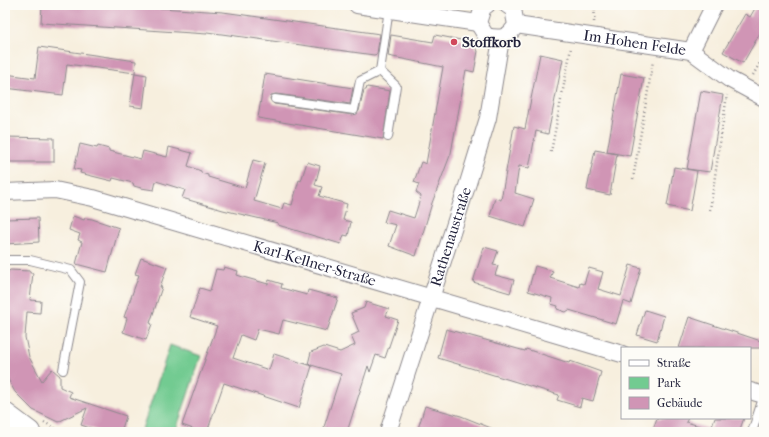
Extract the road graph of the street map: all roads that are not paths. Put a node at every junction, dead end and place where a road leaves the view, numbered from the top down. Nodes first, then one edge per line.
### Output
1 (357, 5) edge
2 (487, 5) edge
3 (507, 5) edge
4 (714, 5) edge
5 (389, 9) junction
6 (478, 23) junction
7 (516, 26) junction
8 (501, 39) junction
9 (691, 51) junction
10 (380, 71) junction
11 (764, 98) edge
12 (275, 100) dead end
13 (388, 137) dead end
14 (5, 192) edge
15 (5, 260) edge
16 (432, 299) junction
17 (621, 354) edge
18 (63, 370) dead end
19 (751, 391) edge
20 (764, 395) edge
21 (5, 414) edge
22 (29, 432) edge
23 (388, 432) edge
24 (752, 432) edge

1 - 5 street
2 - 6 street
3 - 7 street
4 - 9 street
5 - 6 street
5 - 10 lane
6 - 8 street
7 - 8 street
7 - 9 street, Im Hohen Felde
8 - 16 street, Rathenaustraße
9 - 11 street, Im Hohen Felde
10 - 12 lane
10 - 13 lane
14 - 16 street, Karl-Kellner-Straße
15 - 18 lane
16 - 17 street, Karl-Kellner-Straße
16 - 23 street, Rathenaustraße
19 - 20 street
20 - 24 lane
21 - 22 street

